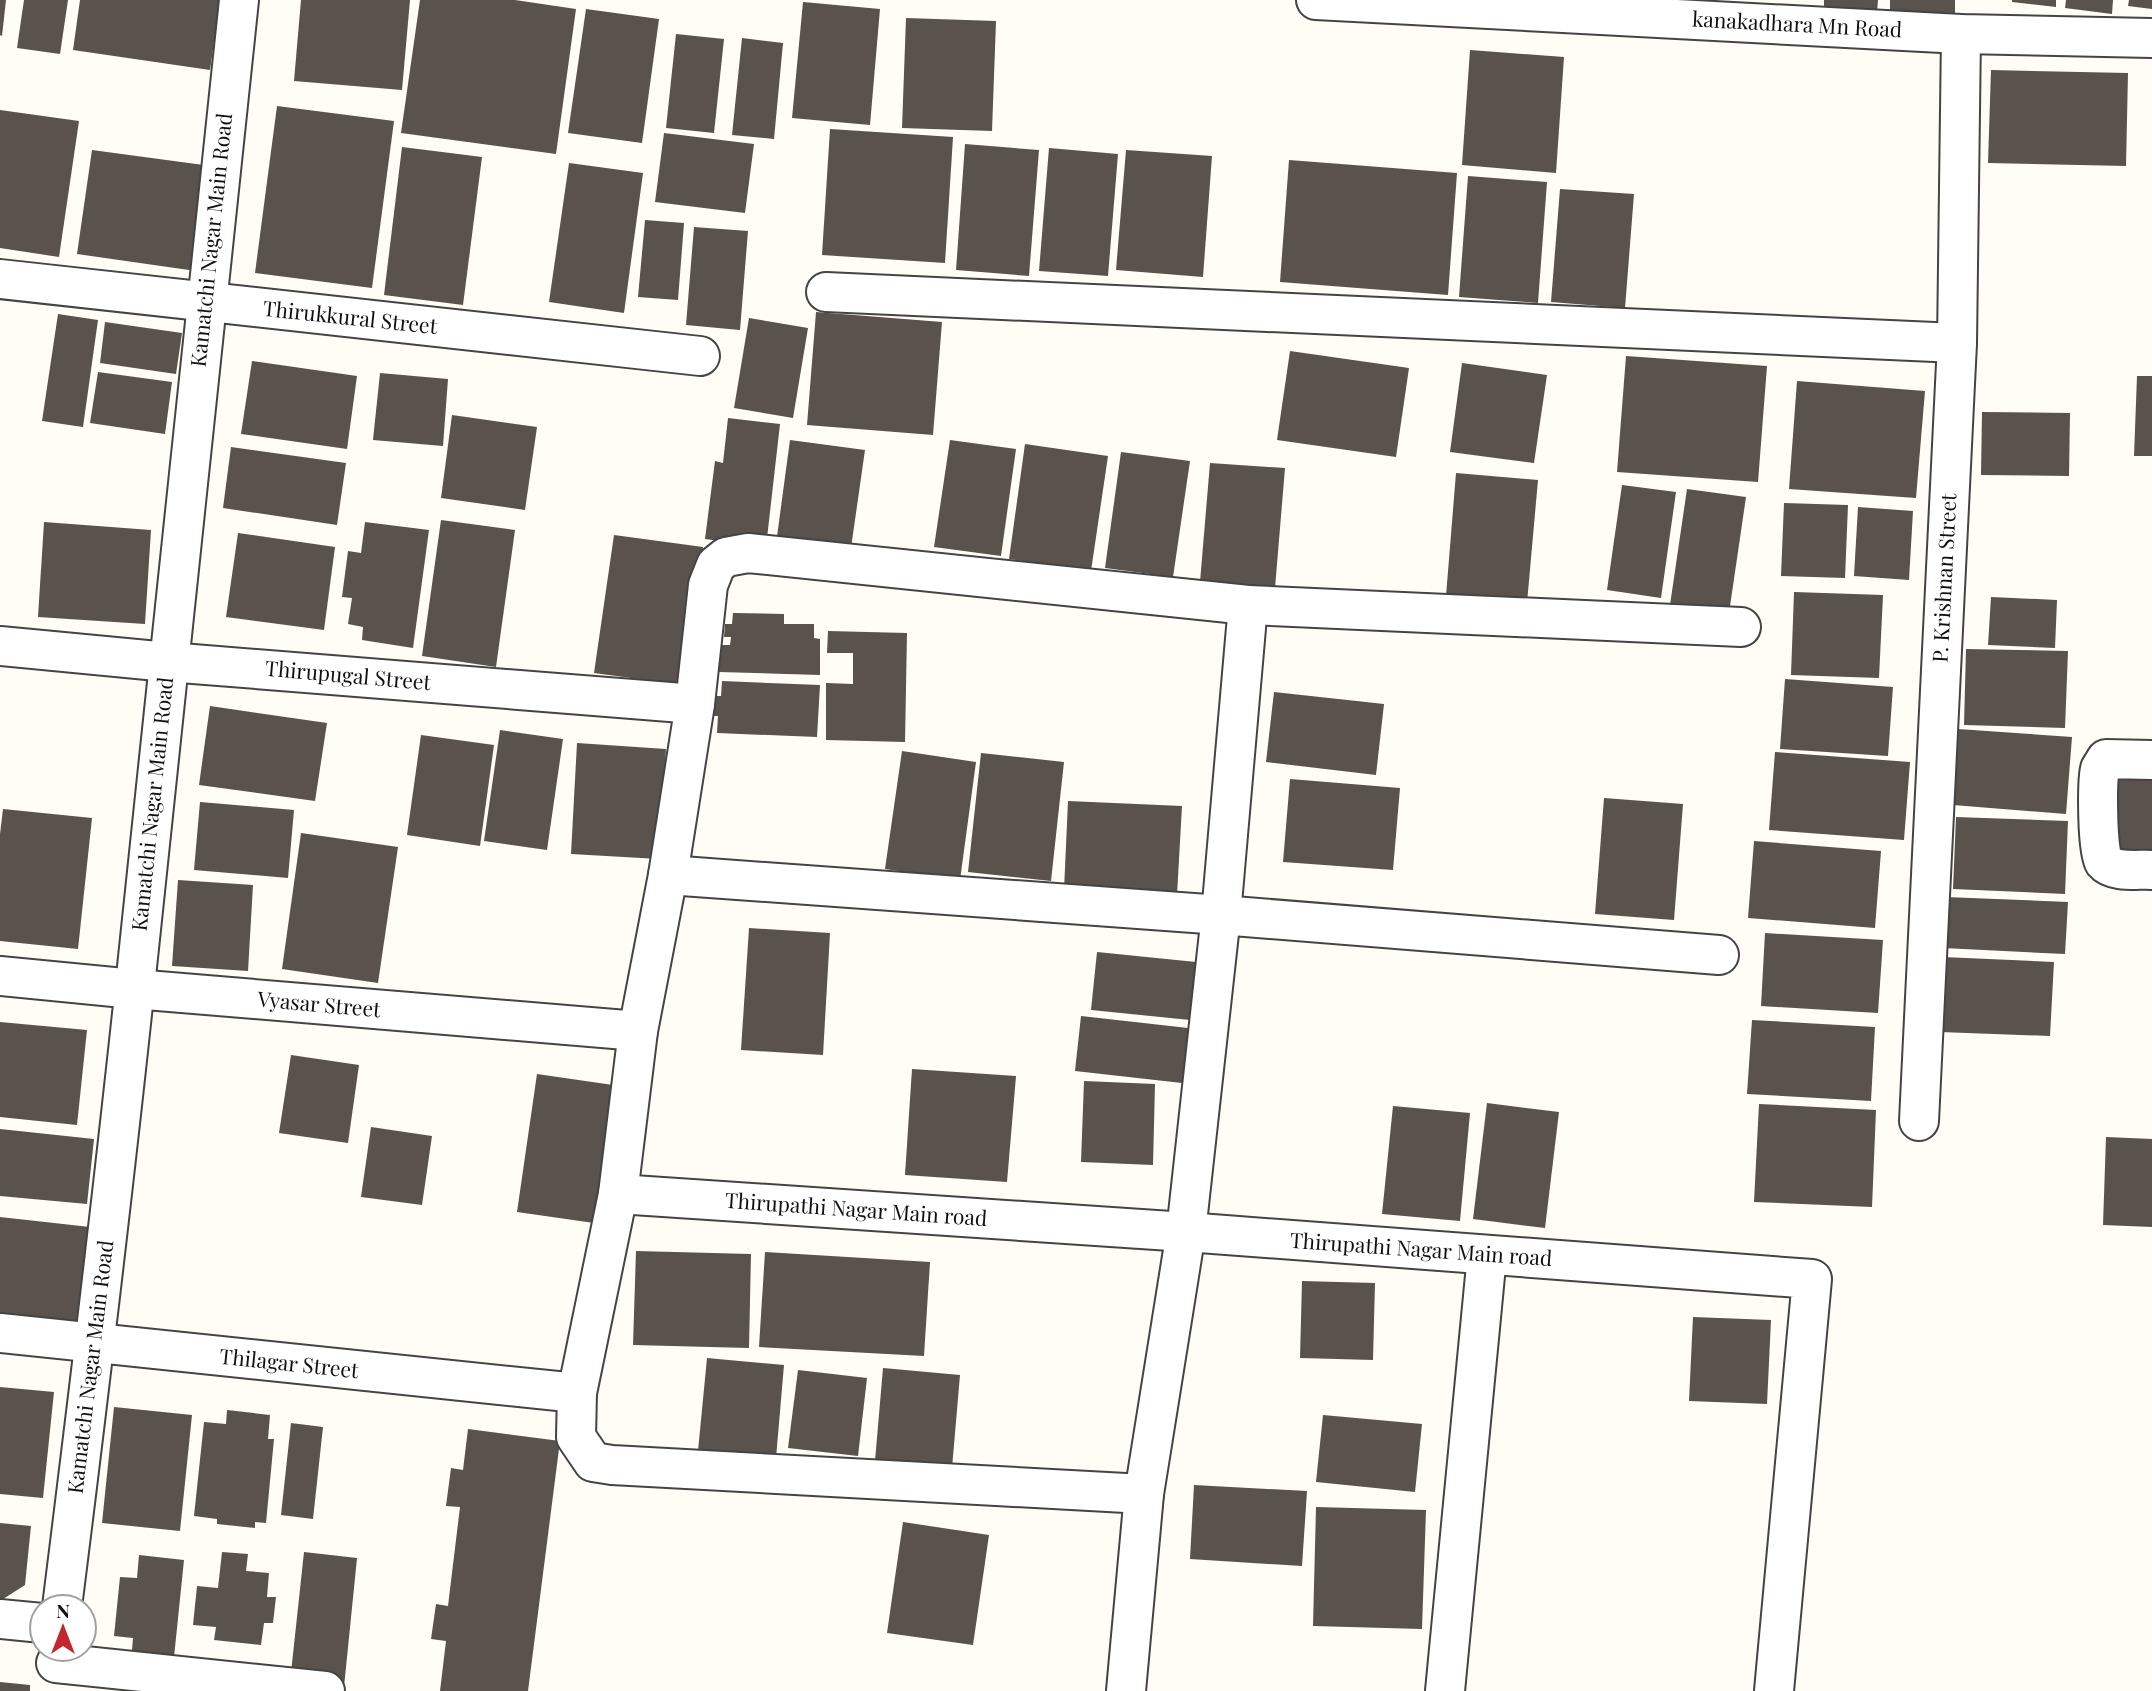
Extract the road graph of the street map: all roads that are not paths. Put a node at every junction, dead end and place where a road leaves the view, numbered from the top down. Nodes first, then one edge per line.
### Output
1 (239, 0) edge
2 (1318, 0) edge
3 (1667, 9) edge
4 (1961, 34) junction
5 (2152, 38) edge
6 (0, 279) edge
7 (826, 292) dead end
8 (205, 302) junction
9 (1957, 343) junction
10 (700, 356) dead end
11 (1248, 605) junction
12 (1741, 627) dead end
13 (0, 646) edge
14 (168, 662) junction
15 (695, 705) junction
16 (2152, 760) edge
17 (2152, 870) edge
18 (668, 875) junction
19 (1221, 915) junction
20 (1719, 955) dead end
21 (0, 976) edge
22 (134, 989) junction
23 (638, 1031) junction
24 (1919, 1121) dead end
25 (618, 1194) junction
26 (1186, 1232) junction
27 (1487, 1255) junction
28 (0, 1333) edge
29 (95, 1344) junction
30 (577, 1393) junction
31 (1144, 1494) junction
32 (64, 1593) edge
33 (0, 1619) edge
34 (28, 1622) edge
35 (55, 1668) edge
36 (325, 1691) edge
37 (1126, 1691) edge
38 (1446, 1691) edge
39 (1774, 1691) edge

1 - 8 street, Kamatchi Nagar Main Road
2 - 3 street, kanakadhara Mn Road
3 - 4 street, kanakadhara Mn Road
4 - 5 street, kanakadhara Mn Road
4 - 9 street, P. Krishnan Street
6 - 8 street, Thirukkural Street
7 - 9 street
8 - 10 street, Thirukkural Street
8 - 14 street, Kamatchi Nagar Main Road
9 - 24 street, P. Krishnan Street
11 - 12 street
11 - 15 street
11 - 19 street
13 - 14 street, Thirupugal Street
14 - 15 street, Thirupugal Street
14 - 22 street, Kamatchi Nagar Main Road
15 - 18 street
16 - 17 street
18 - 19 street
18 - 23 street
19 - 20 street
19 - 26 street
21 - 22 street, Vyasar Street
22 - 23 street, Vyasar Street
22 - 29 street, Kamatchi Nagar Main Road
23 - 25 street
25 - 26 street, Thirupathi Nagar Main road
25 - 30 street
26 - 27 street, Thirupathi Nagar Main road
26 - 31 street
27 - 38 street
27 - 39 street, Thirupathi Nagar Main road
28 - 29 street, Thilagar Street
29 - 30 street, Thilagar Street
29 - 32 street, Kamatchi Nagar Main Road
30 - 31 street
31 - 37 street
33 - 34 street
35 - 36 street

